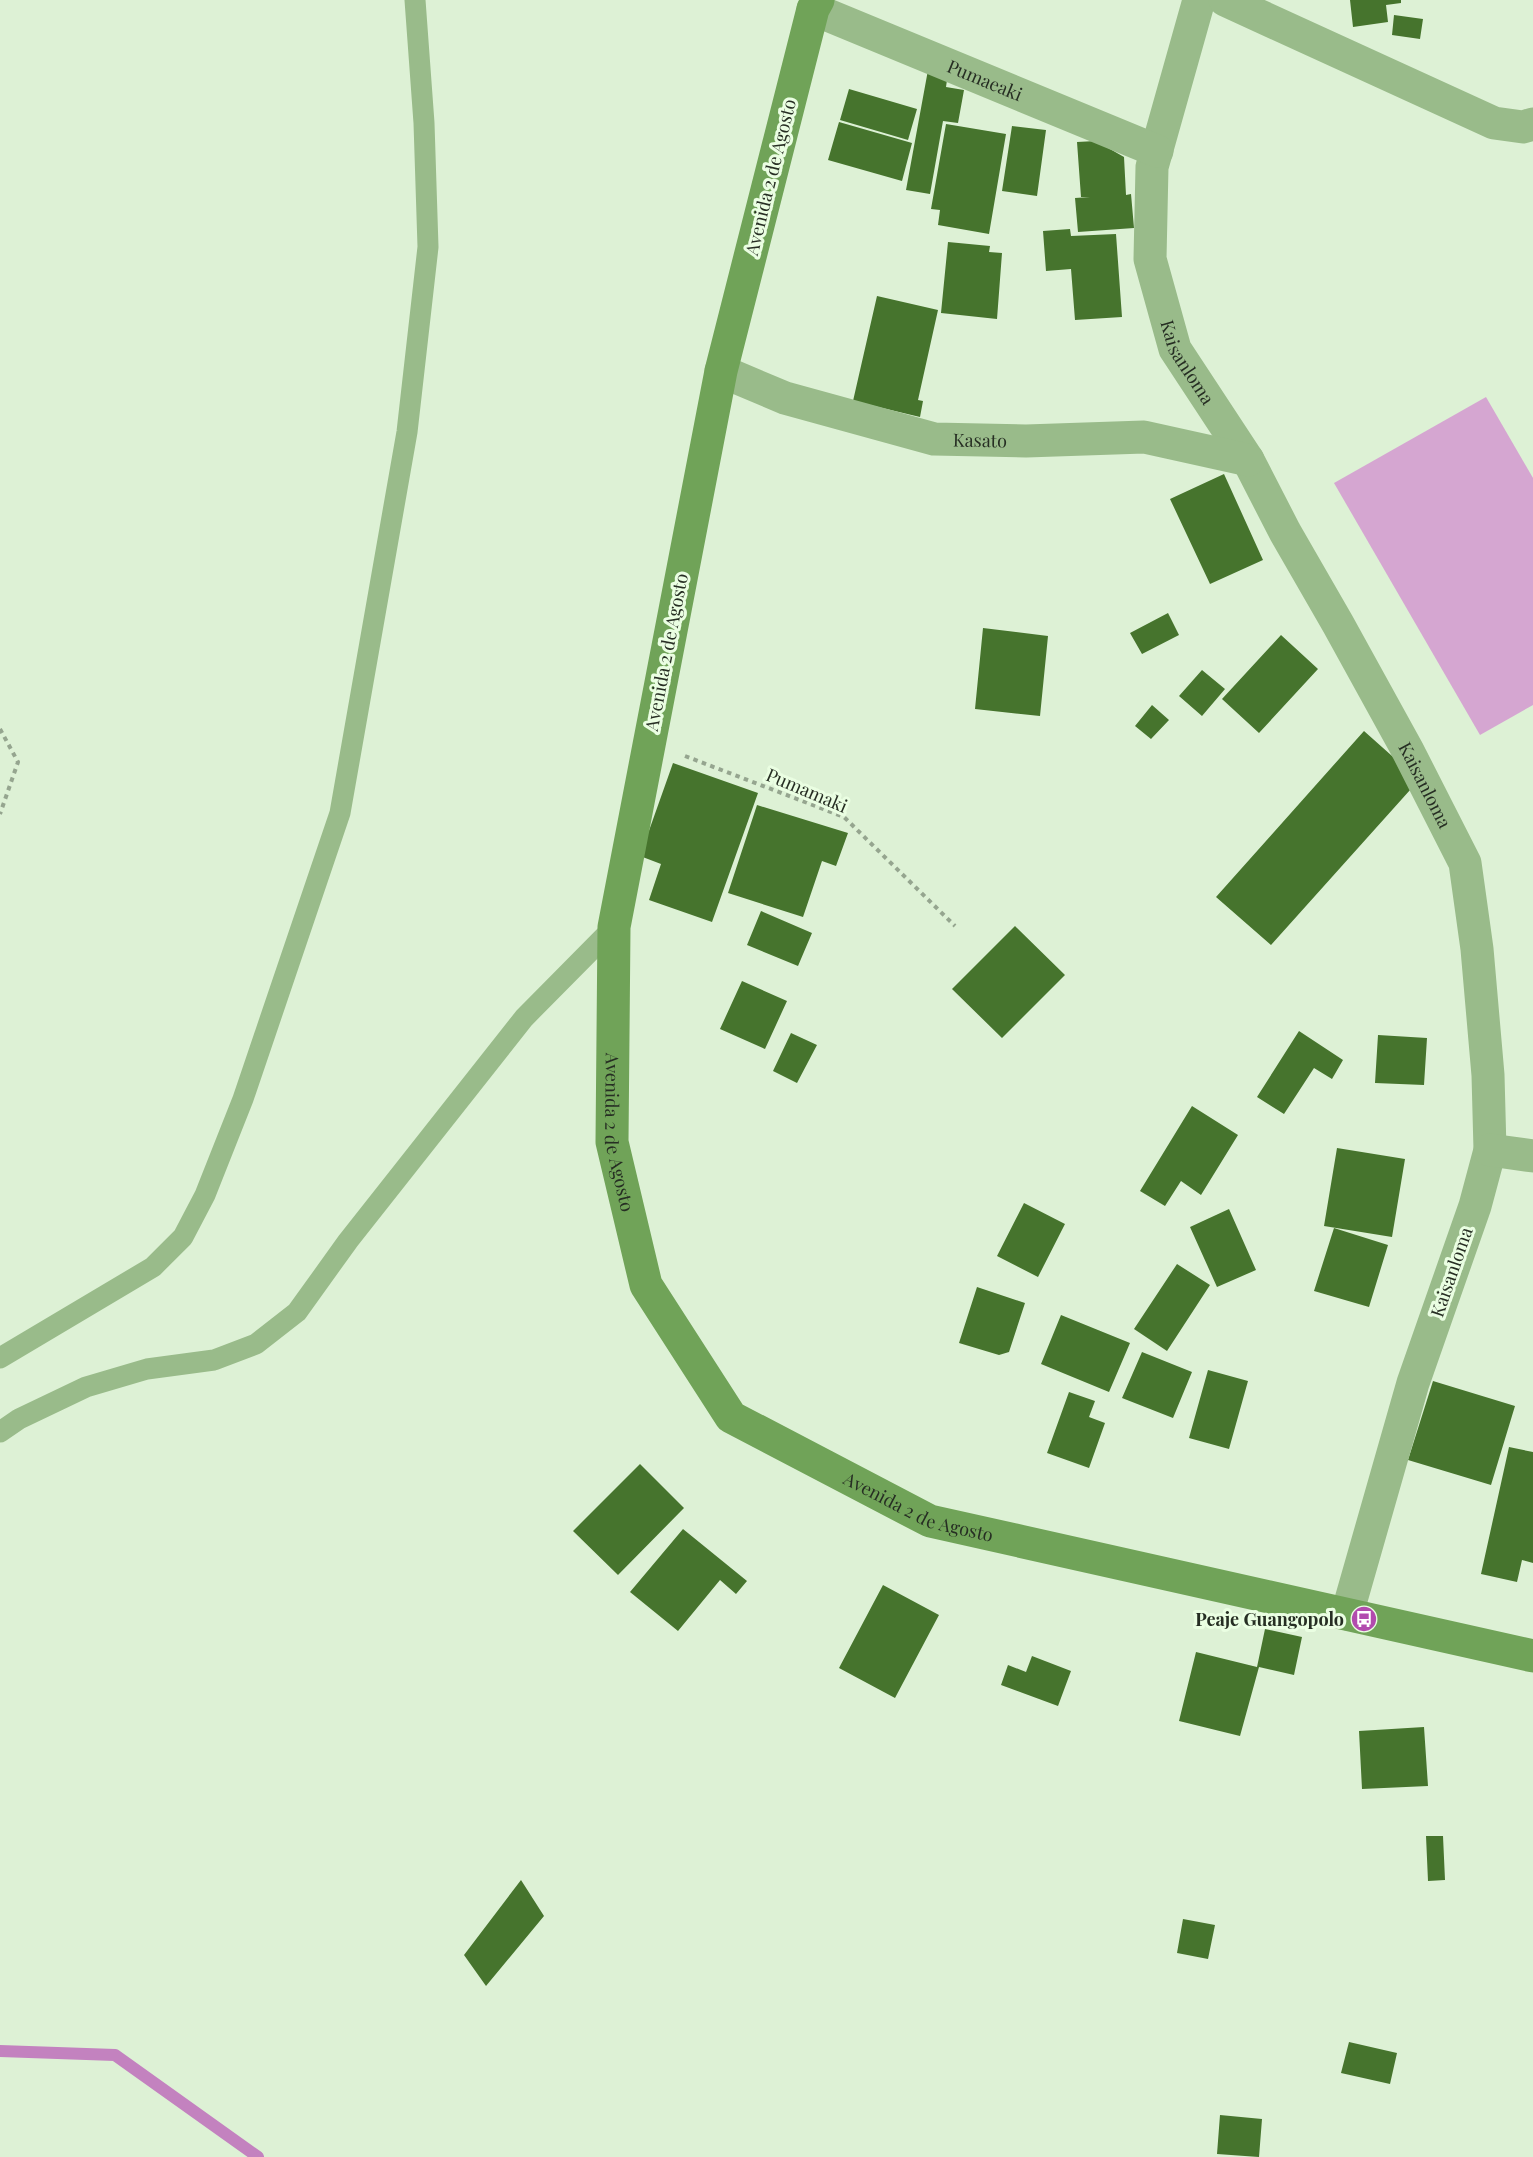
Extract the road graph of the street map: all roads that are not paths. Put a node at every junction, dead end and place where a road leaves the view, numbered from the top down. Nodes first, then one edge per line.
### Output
1 (415, 0) edge
2 (1200, 0) edge
3 (1225, 0) edge
4 (816, 5) edge
5 (1533, 124) edge
6 (1157, 152) junction
7 (721, 371) junction
8 (1248, 460) junction
9 (615, 927) junction
10 (1490, 1150) junction
11 (1533, 1156) edge
12 (0, 1358) edge
13 (0, 1432) edge
14 (1347, 1614) junction
15 (1533, 1656) edge

1 - 12 lane
2 - 6 street, Kaisanloma
3 - 5 street
4 - 6 street, Pumaeaki
4 - 7 main road, Avenida 2 de Agosto
6 - 8 street, Kaisanloma
7 - 8 street, Kasato
7 - 9 main road, Avenida 2 de Agosto
8 - 10 street, Kaisanloma
9 - 13 lane
9 - 14 main road, Avenida 2 de Agosto
10 - 11 street
10 - 14 street, Kaisanloma
14 - 15 main road, Avenida 2 de Agosto

